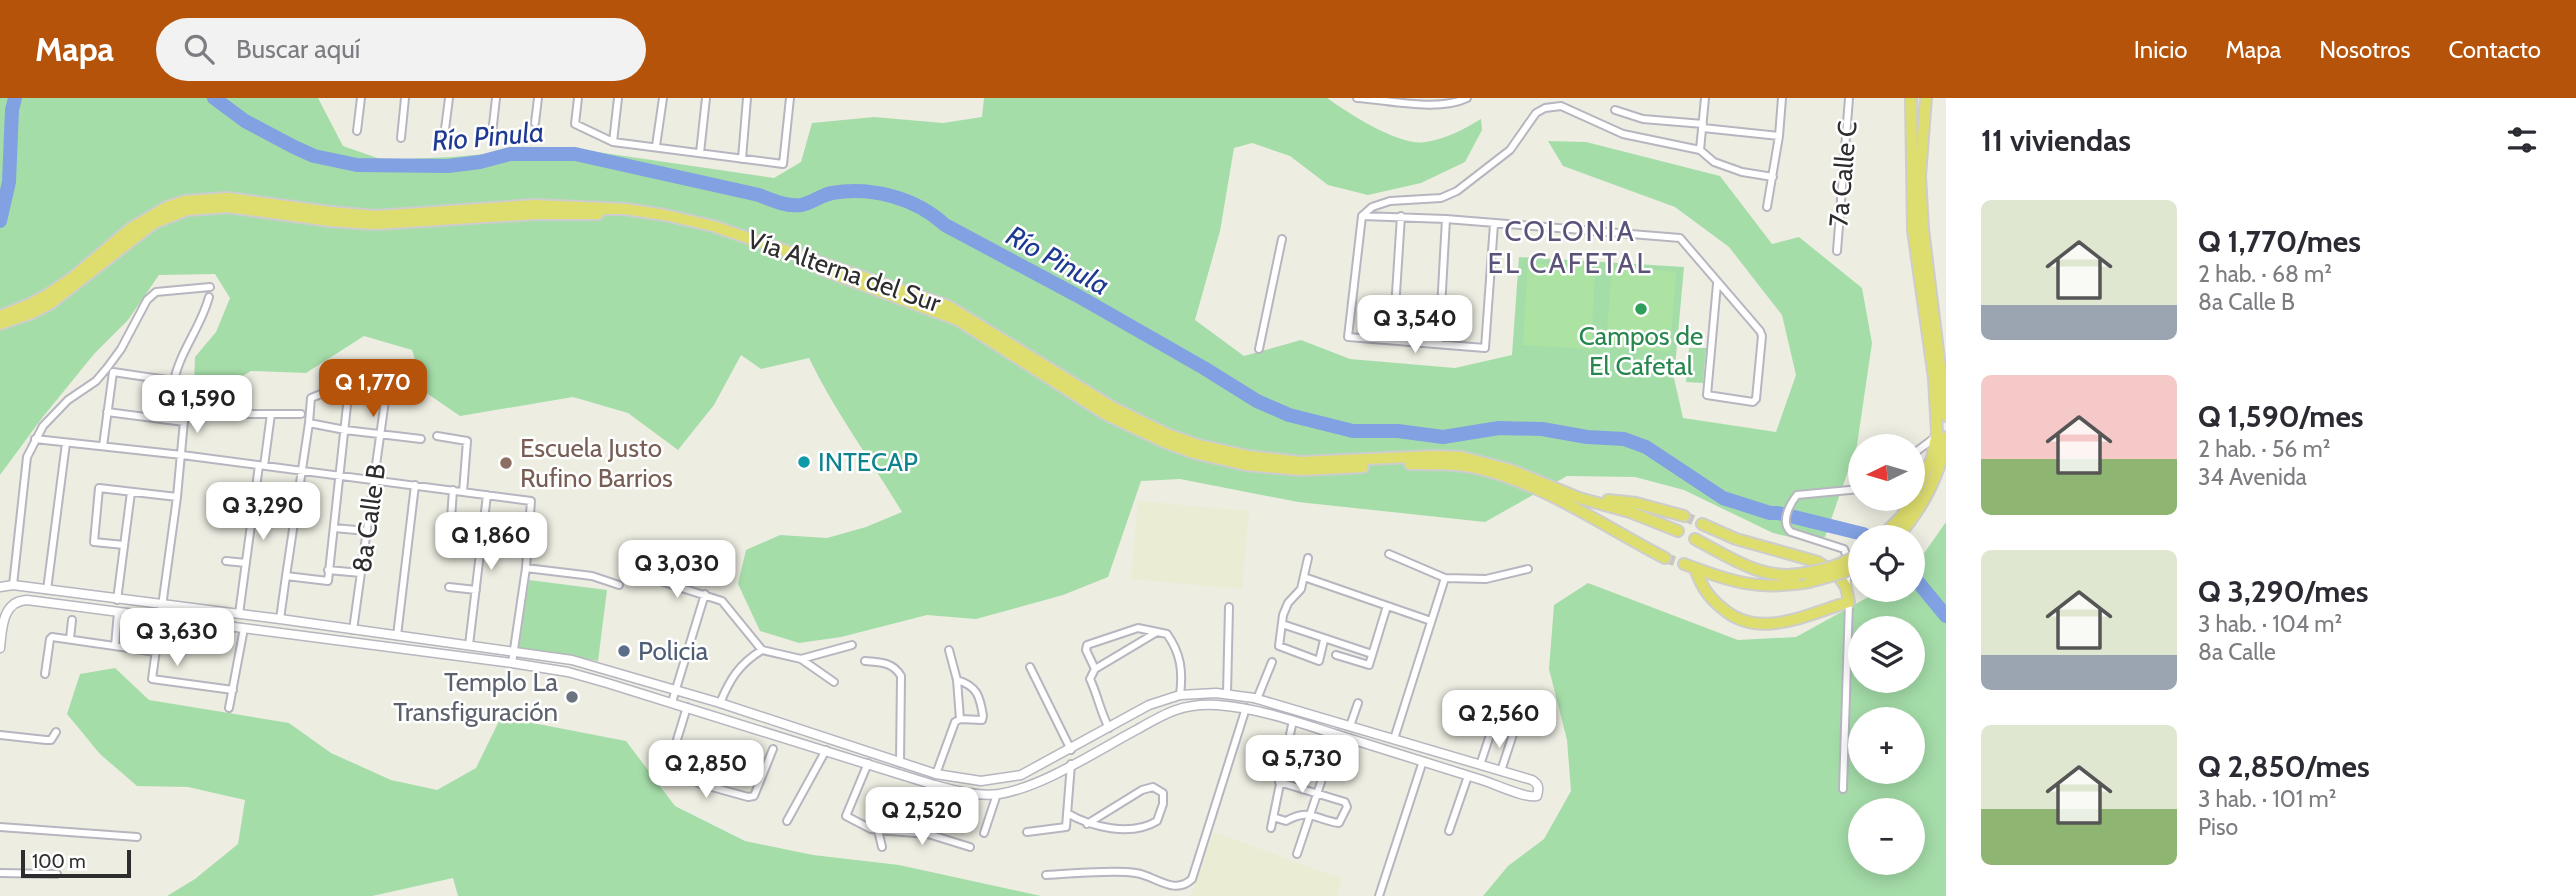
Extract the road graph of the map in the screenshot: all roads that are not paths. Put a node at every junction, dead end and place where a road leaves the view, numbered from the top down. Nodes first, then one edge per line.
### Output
1 (361, 98) edge
2 (405, 98) edge
3 (449, 98) edge
4 (496, 98) edge
5 (538, 98) edge
6 (578, 98) edge
7 (618, 98) edge
8 (663, 98) edge
9 (706, 98) edge
10 (747, 98) edge
11 (790, 98) edge
12 (1357, 98) edge
13 (1467, 98) edge
14 (1705, 98) edge
15 (1782, 98) edge
16 (1849, 98) edge
17 (1911, 98) edge
18 (1926, 98) edge
19 (1615, 110) dead end
20 (535, 123) dead end
21 (1703, 126) junction
22 (357, 131) dead end
23 (492, 134) dead end
24 (1779, 136) junction
25 (444, 137) dead end
26 (401, 138) dead end
27 (613, 142) junction
28 (656, 146) junction
29 (1700, 150) junction
30 (700, 153) junction
31 (742, 159) junction
32 (1773, 177) junction
33 (1767, 207) dead end
34 (1362, 216) junction
35 (1401, 216) junction
36 (1446, 219) junction
37 (1494, 224) junction
38 (1282, 239) dead end
39 (1837, 251) dead end
40 (1717, 284) junction
41 (210, 287) dead end
42 (209, 298) dead end
43 (0, 316) edge
44 (0, 324) edge
45 (1393, 340) junction
46 (1439, 344) junction
47 (1259, 349) dead end
48 (376, 375) dead end
49 (174, 381) junction
50 (361, 382) dead end
51 (348, 396) dead end
52 (187, 407) junction
53 (214, 408) dead end
54 (1110, 411) junction
55 (107, 412) junction
56 (229, 414) dead end
57 (271, 414) junction
58 (301, 414) dead end
59 (1946, 416) edge
60 (1125, 420) junction
61 (184, 422) junction
62 (309, 423) junction
63 (345, 430) junction
64 (381, 434) junction
65 (437, 436) dead end
66 (1941, 437) edge
67 (35, 439) junction
68 (421, 439) dead end
69 (66, 443) junction
70 (103, 446) junction
71 (1925, 447) edge
72 (181, 455) junction
73 (1937, 459) junction
74 (262, 466) junction
75 (303, 471) junction
76 (340, 476) junction
77 (375, 480) junction
78 (415, 485) junction
79 (453, 490) junction
80 (1848, 490) edge
81 (131, 492) junction
82 (463, 492) junction
83 (487, 495) junction
84 (177, 496) junction
85 (1578, 498) junction
86 (221, 512) dead end
87 (253, 515) junction
88 (1684, 516) tunnel mouth
89 (1702, 524) tunnel mouth
90 (1893, 525) edge
91 (1906, 525) edge
92 (334, 528) junction
93 (367, 531) junction
94 (1678, 531) dead end
95 (1695, 539) dead end
96 (124, 545) junction
97 (481, 545) junction
98 (1389, 554) dead end
99 (1308, 558) dead end
100 (1665, 558) tunnel mouth
101 (1848, 559) edge
102 (226, 561) dead end
103 (246, 563) junction
104 (1684, 564) tunnel mouth
105 (526, 568) junction
106 (1528, 569) dead end
107 (1695, 569) junction
108 (1848, 569) edge
109 (328, 570) junction
110 (361, 573) junction
111 (286, 576) junction
112 (1304, 578) junction
113 (1445, 578) junction
114 (657, 580) dead end
115 (619, 585) dead end
116 (13, 586) junction
117 (0, 587) edge
118 (449, 587) dead end
119 (1846, 587) junction
120 (47, 590) junction
121 (476, 590) junction
122 (705, 594) junction
123 (1848, 597) edge
124 (117, 600) junction
125 (1849, 602) joint
126 (162, 606) junction
127 (1229, 607) dead end
128 (1387, 607) junction
129 (118, 612) junction
130 (239, 614) junction
131 (161, 617) junction
132 (281, 619) junction
133 (72, 620) dead end
134 (1431, 621) junction
135 (1282, 624) junction
136 (244, 628) junction
137 (353, 630) junction
138 (1158, 631) junction
139 (397, 636) junction
140 (70, 639) junction
141 (1324, 640) junction
142 (469, 645) junction
143 (852, 645) dead end
144 (115, 646) junction
145 (0, 648) edge
146 (762, 650) junction
147 (949, 650) dead end
148 (513, 651) junction
149 (156, 652) junction
150 (1372, 654) junction
151 (1336, 655) dead end
152 (801, 659) junction
153 (865, 661) dead end
154 (512, 663) junction
155 (1272, 663) dead end
156 (1030, 667) dead end
157 (1095, 669) junction
158 (45, 674) dead end
159 (957, 680) junction
160 (834, 682) dead end
161 (233, 690) junction
162 (675, 690) junction
163 (1227, 694) junction
164 (1180, 695) junction
165 (1257, 699) junction
166 (672, 702) junction
167 (1358, 703) dead end
168 (720, 704) junction
169 (687, 706) junction
170 (229, 708) dead end
171 (1246, 708) junction
172 (1135, 714) junction
173 (1319, 717) junction
174 (960, 719) junction
175 (1293, 720) junction
176 (1516, 725) dead end
177 (1350, 726) junction
178 (1493, 726) dead end
179 (1109, 727) junction
180 (1142, 727) junction
181 (1316, 728) junction
182 (56, 732) dead end
183 (0, 734) edge
184 (1337, 734) junction
185 (1394, 740) junction
186 (773, 749) dead end
187 (826, 750) junction
188 (1071, 750) junction
189 (1456, 757) junction
190 (1423, 761) junction
191 (868, 763) junction
192 (900, 763) junction
193 (1071, 764) junction
194 (1480, 765) junction
195 (922, 770) junction
196 (1453, 771) junction
197 (1501, 771) junction
198 (936, 775) junction
199 (1468, 776) junction
200 (918, 780) junction
201 (1279, 782) junction
202 (1843, 789) dead end
203 (1317, 793) junction
204 (997, 794) junction
205 (1067, 813) junction
206 (1310, 813) junction
207 (1273, 817) junction
208 (787, 821) dead end
209 (1087, 824) junction
210 (0, 827) edge
211 (1271, 828) dead end
212 (877, 830) junction
213 (1450, 831) dead end
214 (1027, 832) dead end
215 (984, 833) dead end
216 (137, 837) dead end
217 (882, 847) dead end
218 (970, 847) dead end
219 (1297, 854) dead end
220 (0, 873) edge
221 (57, 874) dead end
222 (1046, 875) dead end
223 (1379, 896) edge

1 - 22 street
2 - 26 street
3 - 25 street
4 - 23 street
5 - 20 street
6 - 27 street
7 - 27 street
8 - 28 street
9 - 30 street
10 - 31 street
11 - 31 street
12 - 13 street
14 - 21 street
15 - 24 street
16 - 39 street, 7a Calle C
17 - 66 highway
18 - 59 highway
19 - 21 street
21 - 24 street
21 - 29 street
24 - 32 street
27 - 28 street
28 - 30 street
29 - 32 street
29 - 34 street
30 - 31 street
32 - 33 street
34 - 35 street
34 - 45 street
35 - 36 street
35 - 45 street
36 - 37 street
36 - 46 street
37 - 40 street
37 - 46 street
38 - 47 street
40 - 40 street
41 - 67 street
42 - 49 street
43 - 54 highway, Vía Alterna del Sur
44 - 54 highway, Vía Alterna del Sur
45 - 46 street
48 - 64 street, 8a Calle B
49 - 52 street
49 - 55 street
50 - 62 street
51 - 63 street
52 - 53 street
52 - 61 street
54 - 60 highway, Vía Alterna del Sur
55 - 61 street
55 - 70 street
56 - 57 street
57 - 58 street
57 - 74 street
60 - 85 highway, Vía Alterna del Sur
60 - 100 highway, Vía Alterna del Sur
61 - 72 street
62 - 63 street
62 - 75 street
63 - 64 street
63 - 76 street
64 - 68 street
64 - 77 street, 8a Calle B
65 - 82 street
66 - 71 street
66 - 73 highway
67 - 69 street
67 - 116 street
69 - 70 street
69 - 120 street
70 - 72 street
72 - 74 street
72 - 84 street
73 - 90 highway
73 - 91 highway
74 - 75 street
74 - 87 street
75 - 76 street
75 - 111 street
76 - 77 street
76 - 92 street
77 - 78 street
77 - 93 street, 8a Calle B
78 - 79 street
78 - 139 street
79 - 82 street
79 - 97 street
80 - 119 street
81 - 84 street
81 - 96 street
81 - 96 street
82 - 83 street
83 - 97 street
83 - 105 street
84 - 126 street
85 - 88 highway
85 - 94 highway, Vía Alterna del Sur
86 - 87 street
87 - 103 street
89 - 119 highway
92 - 93 street
92 - 109 street
93 - 110 street, 8a Calle B
95 - 101 highway, bridge
96 - 124 street
97 - 121 street
98 - 113 street
99 - 112 street
102 - 103 street
103 - 130 street
104 - 107 highway
105 - 115 street
105 - 148 street
106 - 113 street
107 - 108 highway, bridge
107 - 125 highway
109 - 110 street
109 - 111 street
110 - 137 street, 8a Calle B
111 - 132 street
112 - 128 street
112 - 135 street
113 - 134 street
114 - 122 street
116 - 117 street
116 - 120 street
118 - 121 street
119 - 123 highway
120 - 124 street
121 - 142 street
122 - 146 street
122 - 162 street
124 - 126 street
125 - 202 street
126 - 130 street
126 - 131 street
127 - 163 street
128 - 134 street
128 - 150 street
129 - 131 street
129 - 144 street
129 - 145 street
130 - 132 street
131 - 136 street
131 - 149 street
132 - 137 street
133 - 140 street
134 - 185 street
135 - 141 street
135 - 141 street
136 - 154 street
136 - 161 street
137 - 139 street
138 - 157 street
138 - 157 street
138 - 164 street
139 - 142 street
140 - 144 street
140 - 158 street
141 - 150 street
142 - 148 street
143 - 152 street
144 - 149 street
146 - 152 street
146 - 168 street
147 - 159 street
148 - 154 street
148 - 162 street
149 - 161 street
150 - 151 street
152 - 160 street
153 - 192 street
154 - 166 street
155 - 165 street
156 - 188 street
157 - 179 street
159 - 174 street
159 - 174 street
161 - 170 street
162 - 166 street
162 - 168 street
163 - 164 street
163 - 165 street
164 - 172 street
165 - 173 street
166 - 169 street
167 - 177 street
168 - 192 street
169 - 186 street
169 - 187 street
171 - 175 street
171 - 180 street
171 - 222 street
172 - 179 street
172 - 180 street
173 - 177 street
173 - 181 street
174 - 198 street
175 - 181 street
175 - 201 street
176 - 197 street
177 - 185 street
178 - 194 street
179 - 188 street
180 - 193 street
181 - 184 street
182 - 183 street
184 - 190 street
184 - 203 street
185 - 189 street
187 - 191 street
187 - 208 street
188 - 198 street
189 - 194 street
189 - 196 street
190 - 196 street
190 - 223 street
191 - 200 street
191 - 212 street
192 - 195 street
193 - 204 street
193 - 205 street
194 - 197 street
195 - 198 street
195 - 200 street
196 - 199 street
197 - 199 street
199 - 213 street
200 - 204 street
201 - 203 street
201 - 207 street
203 - 206 street
203 - 206 street
204 - 215 street
205 - 209 street
205 - 214 street
206 - 207 street
206 - 219 street
207 - 211 street
209 - 209 street
210 - 216 street
212 - 217 street
212 - 218 street
220 - 221 street

